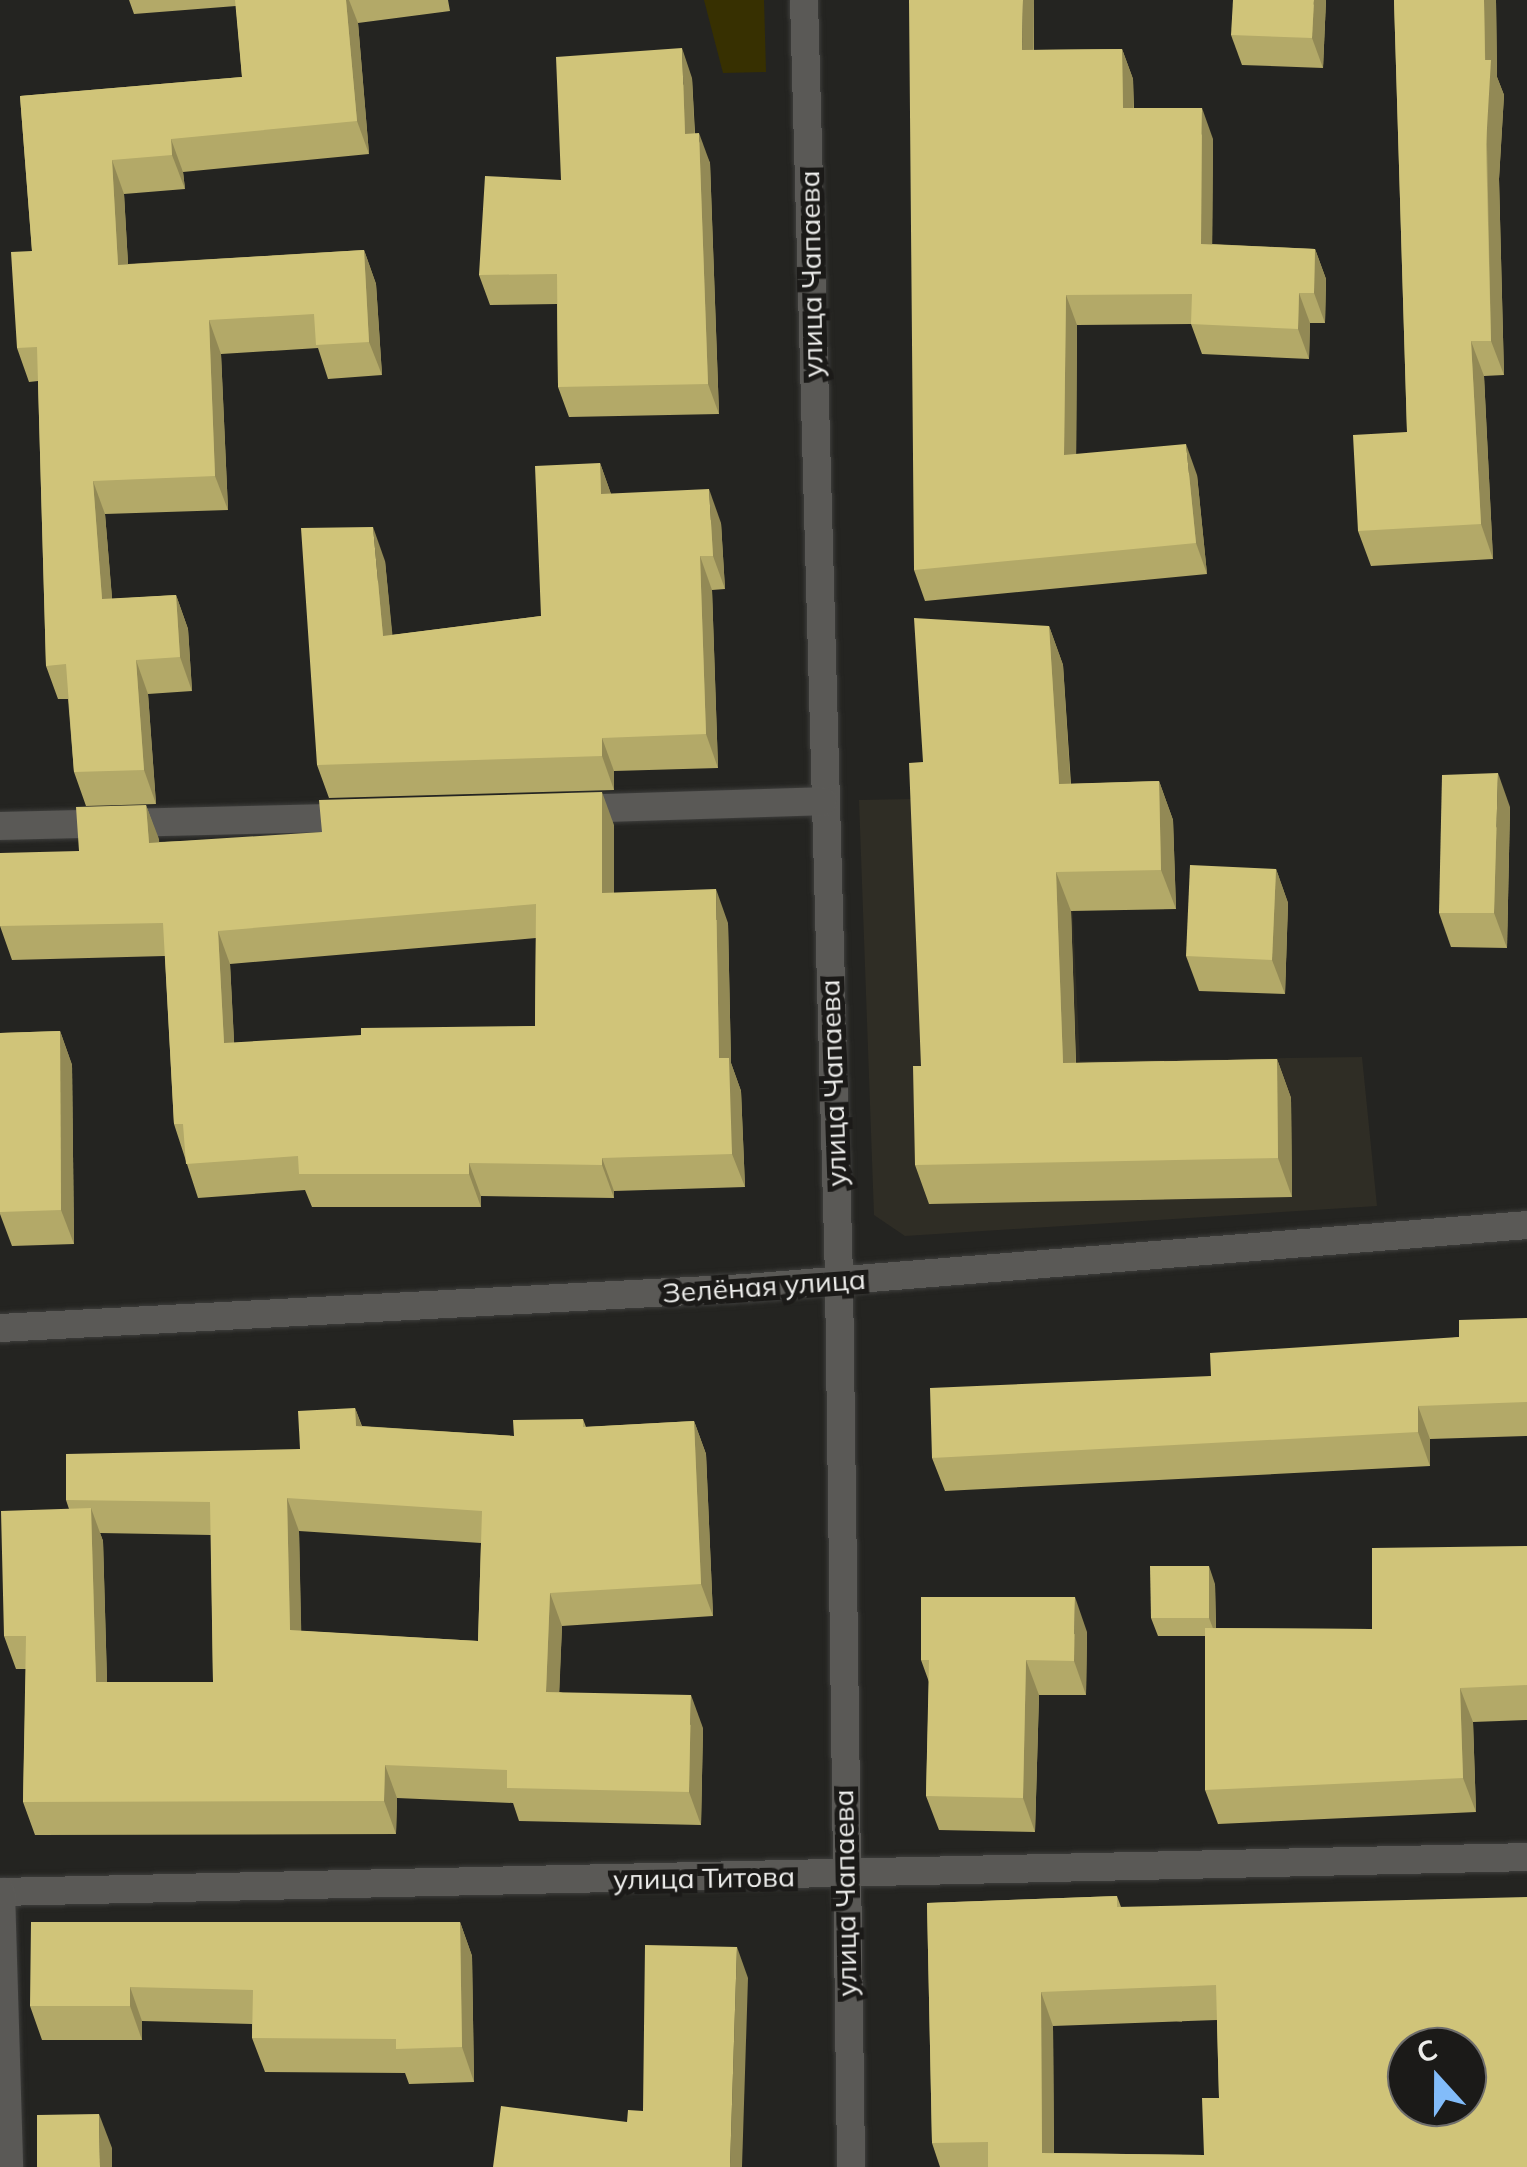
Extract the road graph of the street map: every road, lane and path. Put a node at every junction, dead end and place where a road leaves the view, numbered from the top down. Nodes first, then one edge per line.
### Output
1 (804, 0) edge
2 (823, 802) junction
3 (545, 810) edge
4 (390, 816) edge
5 (0, 826) edge
6 (1527, 1225) edge
7 (840, 1280) junction
8 (0, 1328) edge
9 (1527, 1858) edge
10 (843, 1874) junction
11 (0, 1892) edge
12 (9, 2167) edge
13 (850, 2167) edge

1 - 2 street, улица Чапаева
2 - 3 street
2 - 7 street, улица Чапаева
4 - 5 street
6 - 7 street, Зелёная улица
7 - 8 street, Зелёная улица
7 - 10 street, улица Чапаева
9 - 10 street, улица Титова
10 - 11 street, улица Титова
10 - 13 street, улица Чапаева
11 - 12 street

